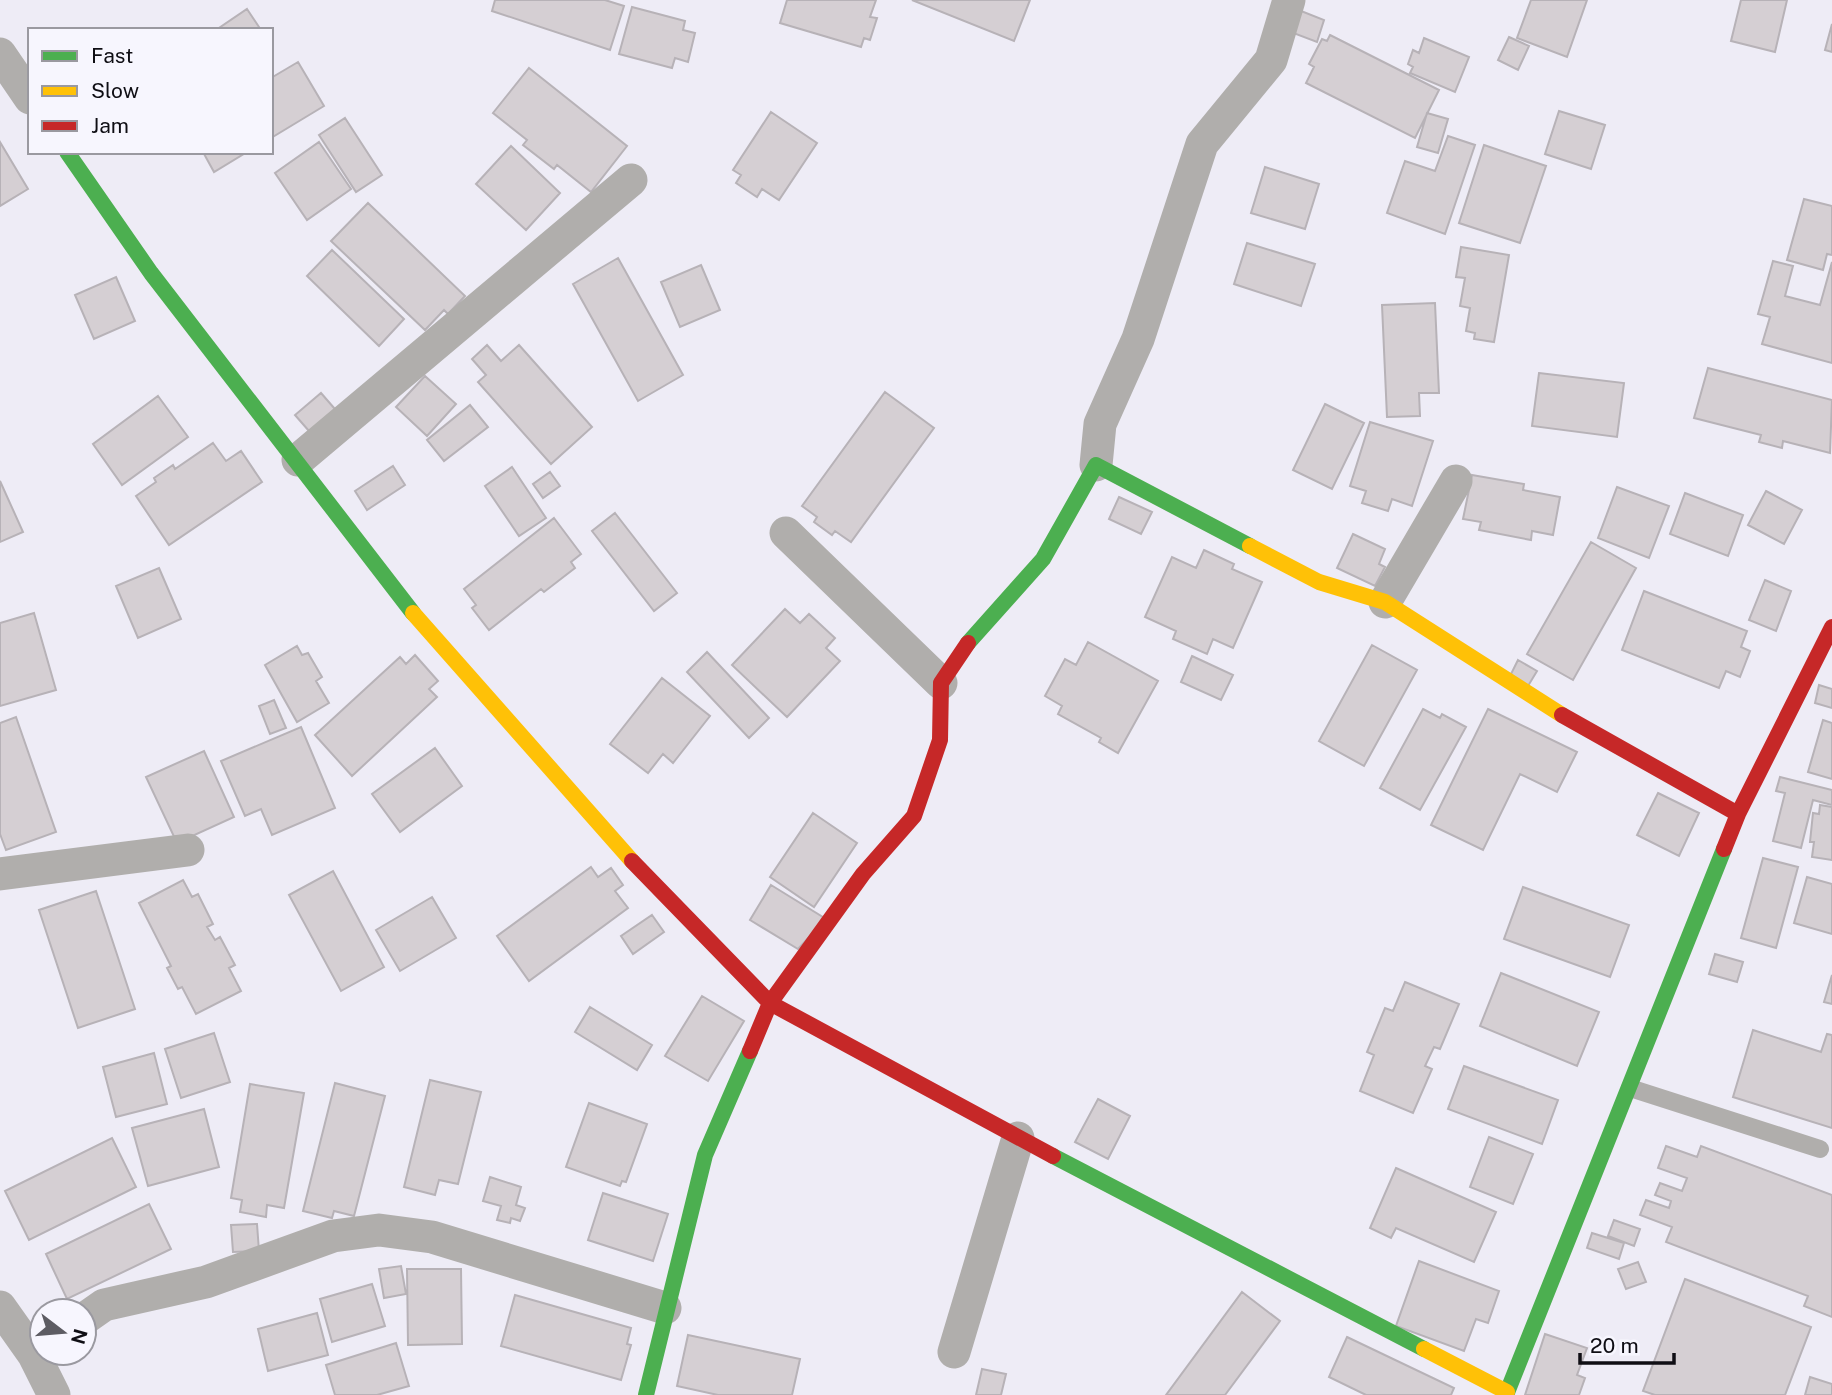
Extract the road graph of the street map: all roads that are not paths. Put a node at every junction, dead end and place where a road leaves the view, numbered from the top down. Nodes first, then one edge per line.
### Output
1 (1289, 0) edge
2 (0, 54) edge
3 (28, 95) edge
4 (68, 154) edge
5 (631, 180) dead end
6 (298, 460) junction
7 (1096, 465) junction
8 (1456, 481) dead end
9 (786, 533) dead end
10 (1385, 602) junction
11 (1832, 627) edge
12 (942, 683) junction
13 (1738, 814) junction
14 (188, 850) dead end
15 (0, 873) edge
16 (770, 1003) junction
17 (1630, 1088) junction
18 (1018, 1138) junction
19 (1820, 1149) dead end
20 (0, 1307) edge
21 (664, 1308) junction
22 (98, 1309) edge
23 (28, 1340) edge
24 (954, 1352) dead end
25 (44, 1367) edge
26 (1506, 1393) edge
27 (54, 1395) edge
28 (646, 1395) edge

1 - 7 street
2 - 3 street
4 - 6 street
5 - 6 street
6 - 16 street
7 - 10 street
7 - 12 street
8 - 10 street
9 - 12 street
10 - 13 street
11 - 13 street
12 - 16 street
13 - 17 street
14 - 15 street
16 - 18 street
16 - 21 street
17 - 19 lane
17 - 26 street
18 - 24 street
18 - 26 street
20 - 23 street
21 - 22 street
21 - 28 street
25 - 27 street

